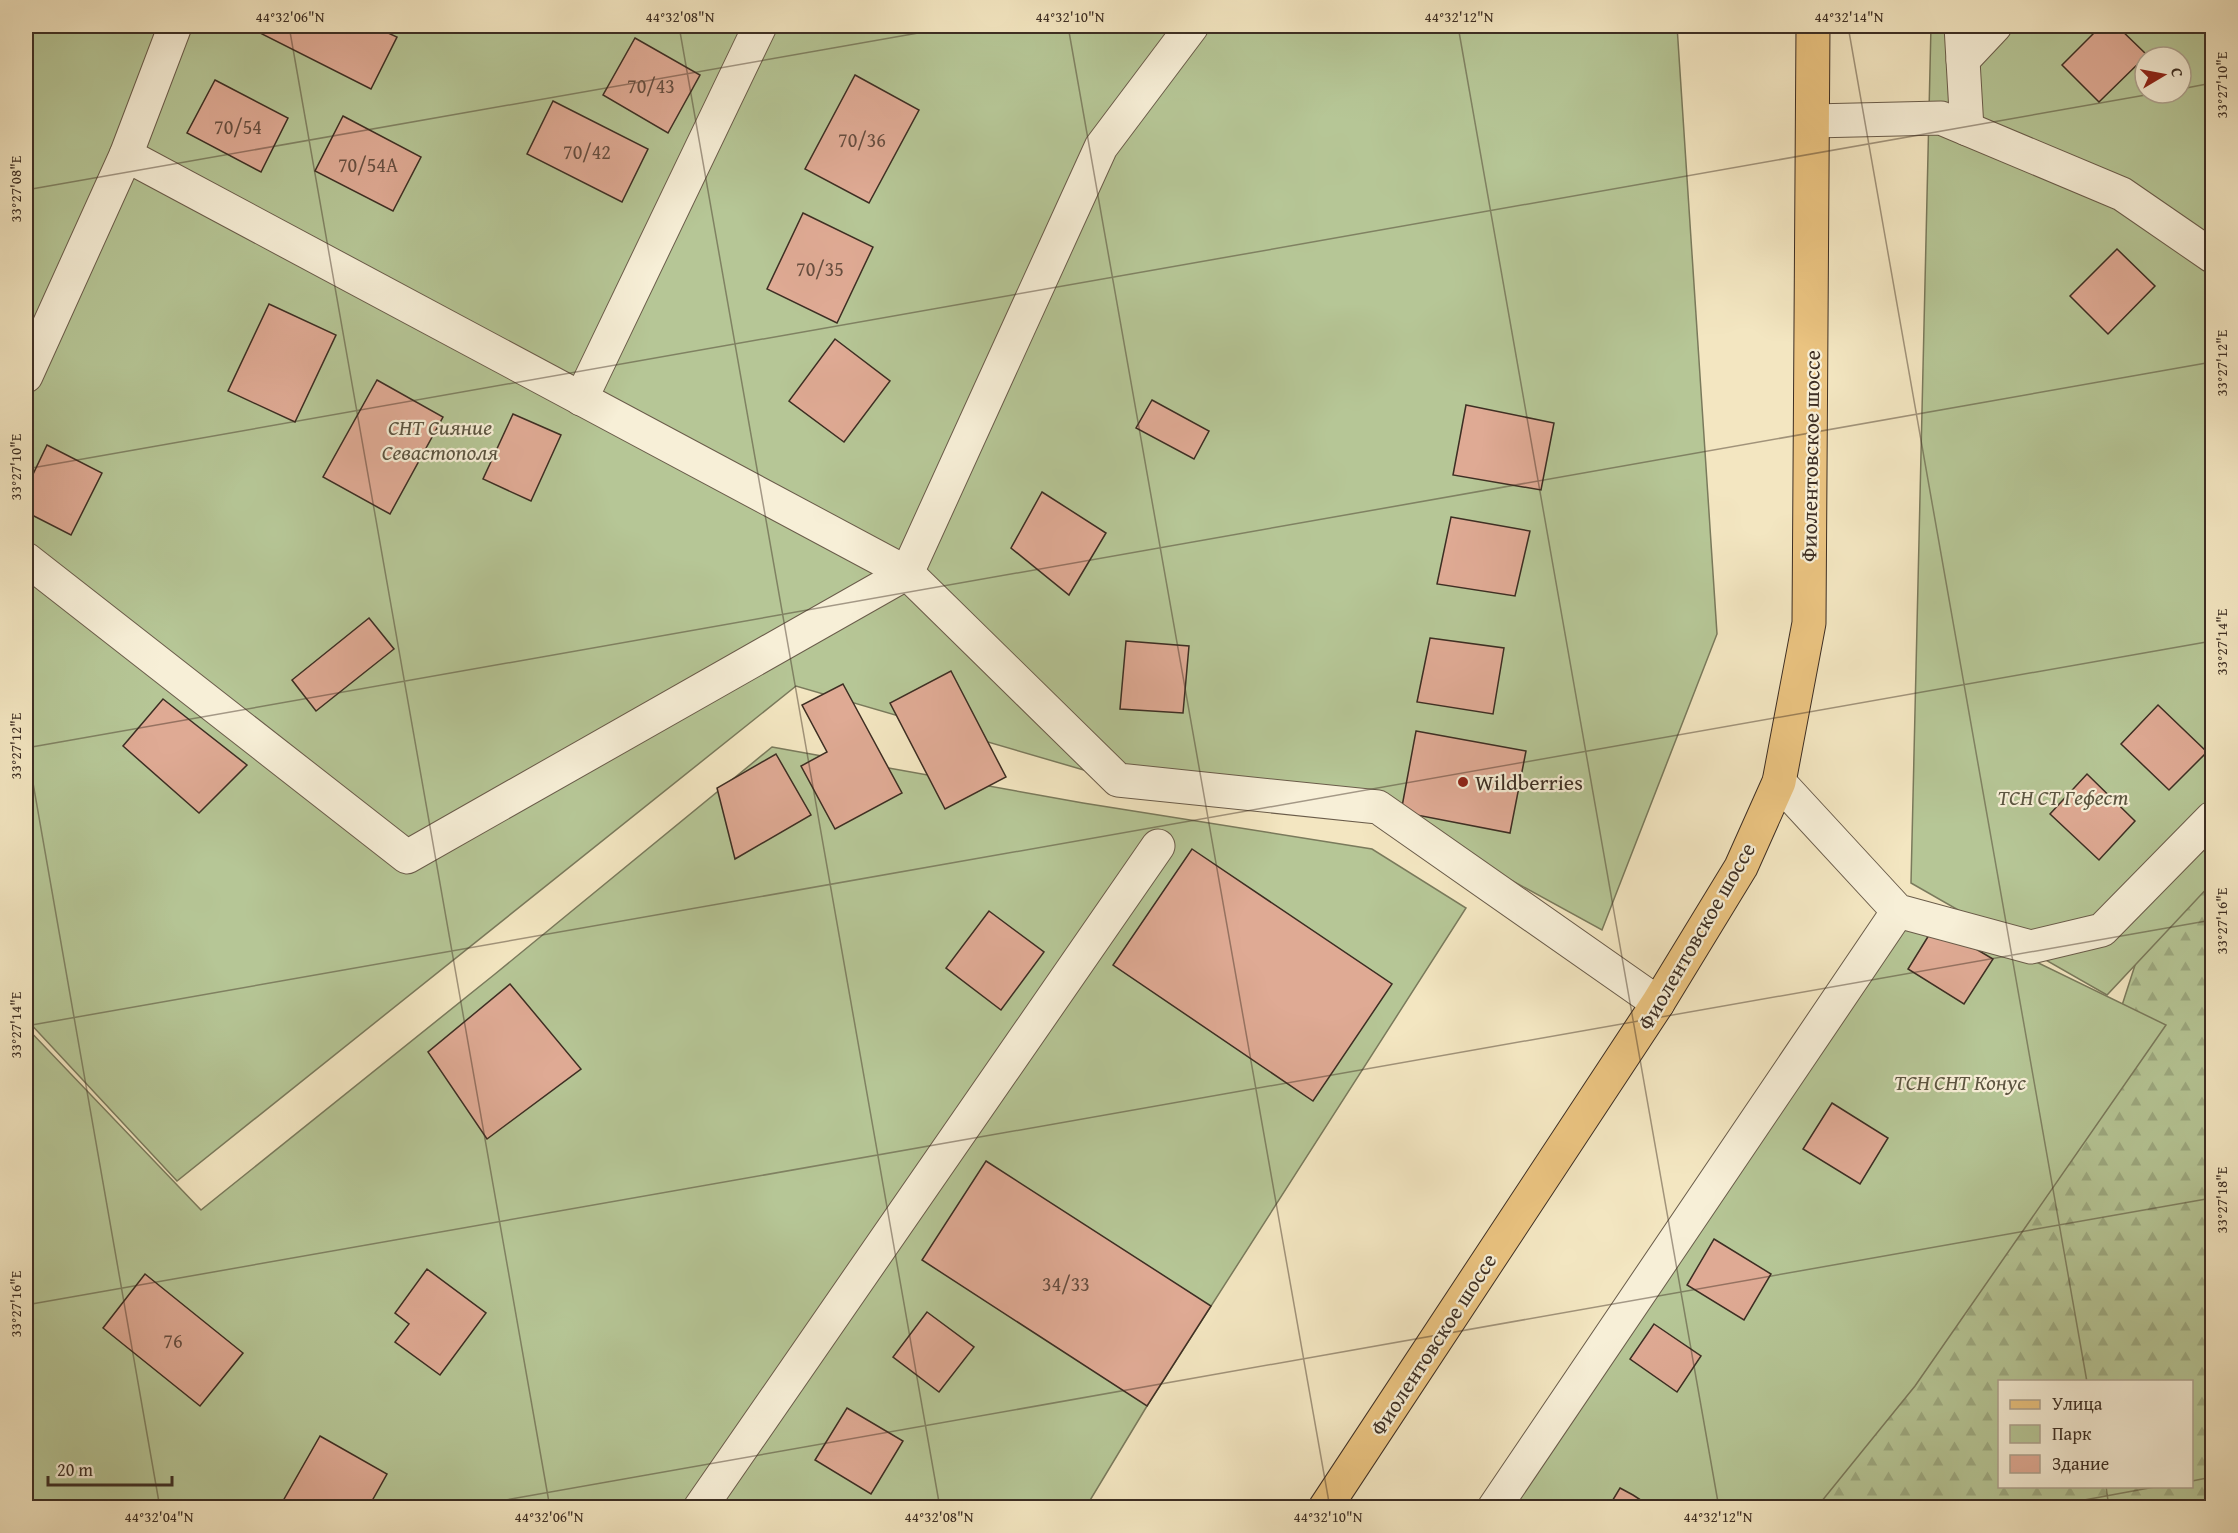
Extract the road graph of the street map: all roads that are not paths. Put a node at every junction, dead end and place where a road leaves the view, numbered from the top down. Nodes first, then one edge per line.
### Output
1 (175, 26) edge
2 (760, 26) edge
3 (1192, 26) edge
4 (1961, 26) edge
5 (1995, 26) edge
6 (1808, 32) edge
7 (1963, 60) junction
8 (1813, 121) junction
9 (1967, 129) junction
10 (126, 155) junction
11 (2212, 256) edge
12 (26, 375) edge
13 (581, 399) junction
14 (26, 560) edge
15 (907, 573) junction
16 (1779, 782) junction
17 (2212, 818) edge
18 (1158, 846) dead end
19 (1898, 911) junction
20 (1658, 1003) junction
21 (700, 1508) edge
22 (1325, 1508) edge
23 (1494, 1508) edge

1 - 10 lane
2 - 13 lane
3 - 15 lane
4 - 7 lane
5 - 7 lane
6 - 8 main road, Фиолентовское шоссе
7 - 9 lane
8 - 9 lane
8 - 16 main road, Фиолентовское шоссе
9 - 11 lane
10 - 12 lane
10 - 13 lane
13 - 15 lane
14 - 15 lane
15 - 20 lane
16 - 19 lane
16 - 20 main road, Фиолентовское шоссе
17 - 19 lane
18 - 21 lane
19 - 23 lane
20 - 22 main road, Фиолентовское шоссе

